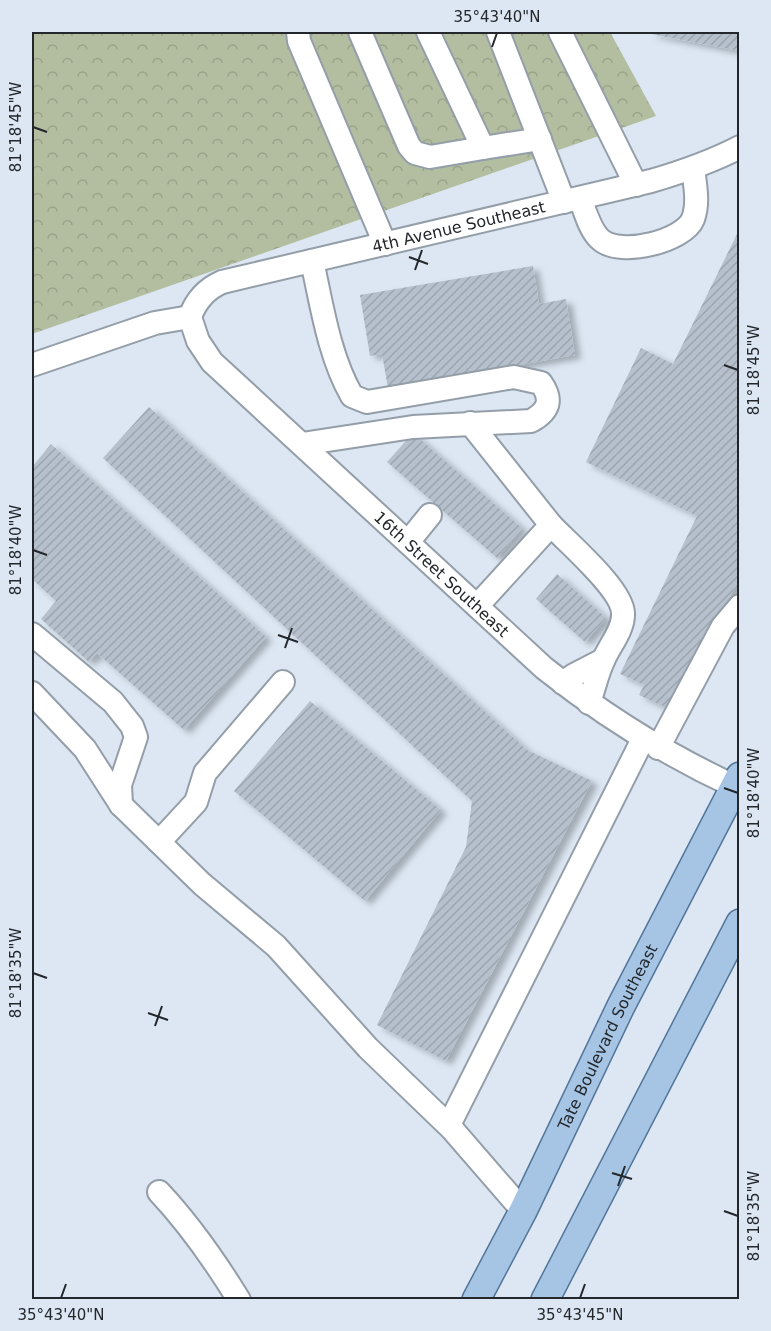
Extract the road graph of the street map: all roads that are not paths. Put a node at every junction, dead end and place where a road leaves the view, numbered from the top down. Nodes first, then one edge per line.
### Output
1 (298, 32) edge
2 (360, 32) edge
3 (428, 32) edge
4 (498, 32) edge
5 (560, 32) edge
6 (540, 139) junction
7 (740, 147) edge
8 (483, 148) junction
9 (693, 168) junction
10 (636, 185) junction
11 (572, 200) junction
12 (385, 244) junction
13 (312, 261) junction
14 (190, 317) junction
15 (32, 364) edge
16 (470, 423) junction
17 (302, 444) junction
18 (430, 515) dead end
19 (551, 525) junction
20 (408, 542) junction
21 (477, 606) junction
22 (740, 606) edge
23 (32, 634) edge
24 (603, 660) junction
25 (283, 682) dead end
26 (563, 683) junction
27 (32, 693) edge
28 (589, 703) junction
29 (651, 743) junction
30 (737, 781) edge
31 (121, 805) junction
32 (159, 842) junction
33 (740, 923) edge
34 (448, 1125) junction
35 (159, 1192) dead end
36 (523, 1211) junction
37 (239, 1299) edge
38 (476, 1299) edge
39 (545, 1299) edge

1 - 12 street
2 - 8 street
3 - 8 street
4 - 6 street
5 - 10 street
6 - 8 street
6 - 11 street
7 - 9 street, 4th Avenue Southeast
9 - 10 street, 4th Avenue Southeast
9 - 11 street
10 - 11 street, 4th Avenue Southeast
11 - 12 street, 4th Avenue Southeast
12 - 13 street, 4th Avenue Southeast
13 - 14 street, 4th Avenue Southeast
13 - 16 street
14 - 15 street
14 - 17 street, 16th Street Southeast
16 - 17 street
16 - 19 street
17 - 20 street, 16th Street Southeast
18 - 20 street
19 - 21 street
19 - 24 street
20 - 21 street, 16th Street Southeast
21 - 26 street, 16th Street Southeast
22 - 29 street
23 - 31 street
24 - 26 street
24 - 28 street
25 - 32 street
26 - 28 street, 16th Street Southeast
27 - 31 street
28 - 29 street, 16th Street Southeast
29 - 30 street, 16th Street Southeast
29 - 34 street
30 - 36 main road, Tate Boulevard Southeast
31 - 32 street
32 - 34 street
33 - 39 main road
34 - 36 street
35 - 37 street
36 - 38 main road, Tate Boulevard Southeast

